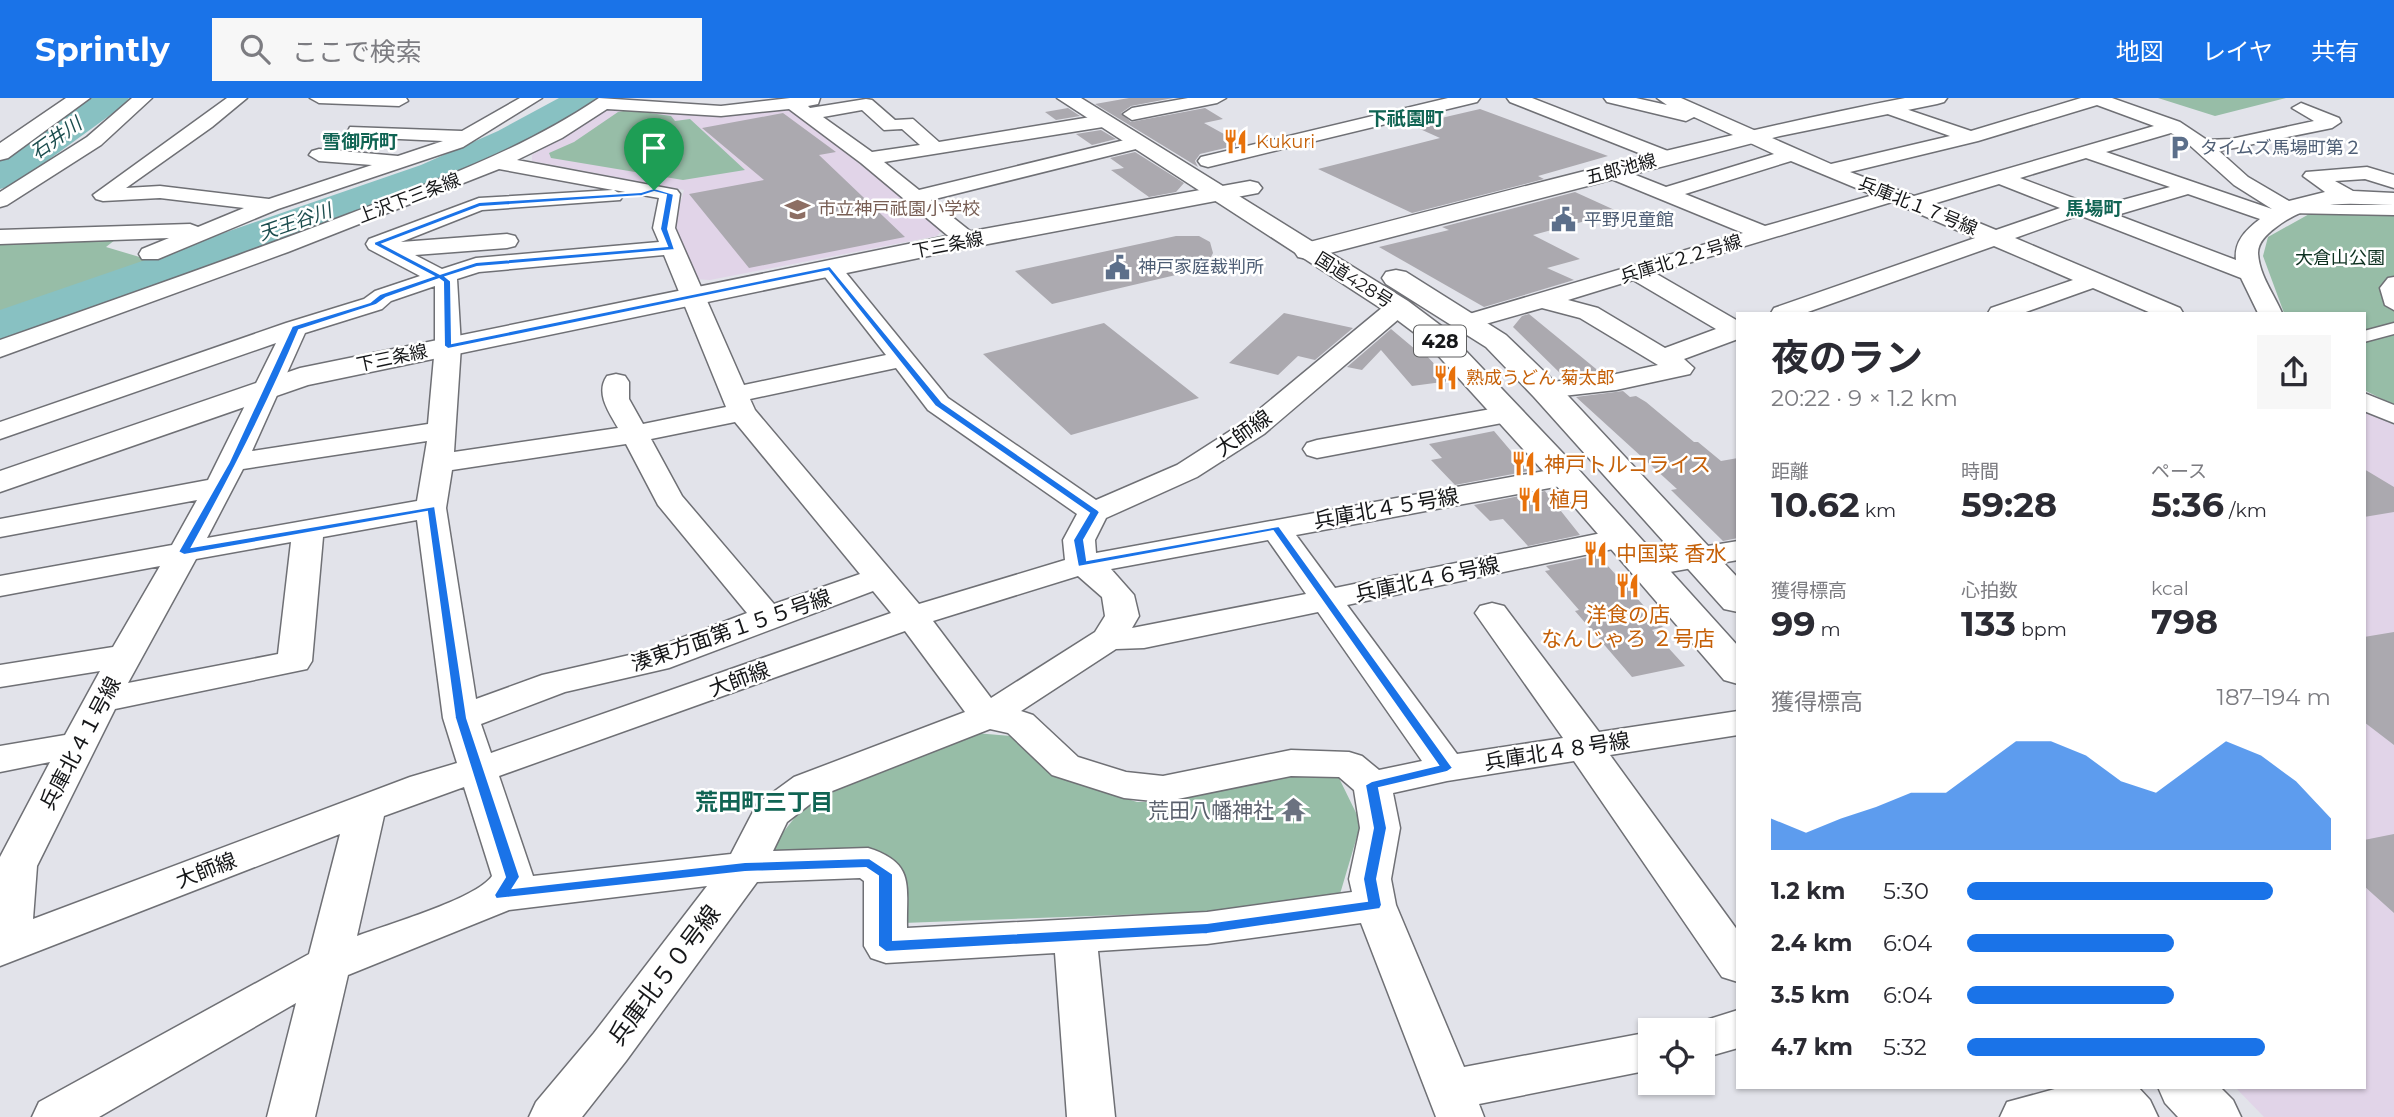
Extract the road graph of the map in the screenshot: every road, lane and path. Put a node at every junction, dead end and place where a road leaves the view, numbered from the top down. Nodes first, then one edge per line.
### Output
1 (80, 98) edge
2 (143, 98) edge
3 (238, 98) edge
4 (298, 98) edge
5 (318, 98) edge
6 (533, 98) edge
7 (822, 98) edge
8 (1067, 98) edge
9 (1217, 98) edge
10 (1471, 98) edge
11 (1516, 98) edge
12 (1614, 98) edge
13 (1666, 98) edge
14 (1937, 98) edge
15 (2096, 98) edge
16 (399, 101) dead end
17 (608, 101) edge
18 (796, 105) edge
19 (1888, 108) junction
20 (2301, 108) dead end
21 (1104, 109) edge
22 (2174, 126) junction
23 (1135, 129) junction
24 (357, 131) dead end
25 (1743, 133) junction
26 (467, 136) junction
27 (1970, 137) junction
28 (1996, 145) dead end
29 (2200, 146) junction
30 (935, 148) junction
31 (2085, 151) junction
32 (0, 153) edge
33 (2022, 154) dead end
34 (319, 155) dead end
35 (1791, 155) junction
36 (1665, 157) junction
37 (2329, 157) dead end
38 (868, 159) junction
39 (407, 161) junction
40 (1208, 161) junction
41 (2048, 162) junction
42 (499, 163) junction
43 (2218, 163) junction
44 (1829, 171) junction
45 (1611, 172) junction
46 (2361, 173) junction
47 (1999, 177) junction
48 (2394, 181) edge
49 (2172, 185) junction
50 (1250, 188) junction
51 (654, 190) junction
52 (1217, 194) junction
53 (1664, 194) junction
54 (916, 197) junction
55 (1904, 199) junction
56 (2351, 199) junction
57 (2394, 199) edge
58 (0, 201) edge
59 (271, 205) junction
60 (2394, 210) edge
61 (2085, 212) junction
62 (2283, 214) junction
63 (210, 230) junction
64 (1762, 233) junction
65 (0, 237) edge
66 (1994, 237) junction
67 (668, 238) junction
68 (967, 240) junction
69 (1340, 244) junction
70 (387, 250) junction
71 (1307, 251) junction
72 (150, 254) dead end
73 (830, 268) junction
74 (430, 272) junction
75 (1638, 273) junction
76 (2251, 274) junction
77 (2094, 280) junction
78 (2394, 282) edge
79 (691, 296) junction
80 (1543, 300) junction
81 (2394, 305) edge
82 (1398, 307) junction
83 (1786, 312) edge
84 (2003, 312) edge
85 (2169, 312) edge
86 (2270, 312) edge
87 (1468, 322) junction
88 (295, 328) junction
89 (2394, 328) edge
90 (1736, 330) edge
91 (1736, 331) edge
92 (2366, 336) edge
93 (448, 346) junction
94 (0, 349) edge
95 (1664, 357) junction
96 (903, 359) junction
97 (616, 382) dead end
98 (270, 388) junction
99 (1545, 390) junction
100 (2366, 402) edge
101 (738, 403) junction
102 (1508, 414) junction
103 (2394, 415) edge
104 (440, 430) junction
105 (0, 431) edge
106 (635, 434) junction
107 (1317, 449) dead end
108 (439, 463) junction
109 (227, 474) junction
110 (1566, 476) junction
111 (0, 482) edge
112 (432, 508) junction
113 (1094, 512) junction
114 (0, 528) edge
115 (1275, 528) junction
116 (308, 530) junction
117 (1621, 538) junction
118 (1736, 550) edge
119 (184, 552) junction
120 (1699, 559) junction
121 (1082, 565) junction
122 (1647, 566) junction
123 (880, 578) junction
124 (0, 586) edge
125 (1736, 599) edge
126 (1327, 600) junction
127 (1492, 613) dead end
128 (768, 617) junction
129 (912, 617) junction
130 (1108, 639) junction
131 (126, 656) junction
132 (1736, 669) edge
133 (0, 677) edge
134 (101, 700) junction
135 (987, 717) junction
136 (461, 718) junction
137 (1736, 723) edge
138 (78, 745) junction
139 (1584, 747) junction
140 (0, 759) edge
141 (1447, 768) junction
142 (477, 770) junction
143 (1372, 785) junction
144 (366, 808) junction
145 (745, 867) junction
146 (501, 895) junction
147 (1375, 905) junction
148 (1075, 937) junction
149 (5, 947) edge
150 (1736, 962) edge
151 (326, 965) junction
152 (1736, 1030) edge
153 (1715, 1036) edge
154 (1638, 1054) edge
155 (2187, 1089) edge
156 (2115, 1100) edge
157 (1455, 1104) edge
158 (56, 1117) edge
159 (290, 1117) edge
160 (553, 1117) edge
161 (1091, 1117) edge
162 (2024, 1117) edge
163 (2213, 1117) edge

1 - 32 main road
2 - 58 street
3 - 59 street
4 - 5 street
5 - 16 street
6 - 26 street
7 - 18 street
8 - 21 main road, 国道428号 / 428
9 - 23 street
10 - 40 street
11 - 36 street
12 - 25 street
13 - 25 street, 兵庫北１７号線
14 - 19 main road, 五郎池線
15 - 22 street
15 - 27 street
17 - 18 street
17 - 42 street, 上沢下三条線
18 - 30 street
18 - 38 street
19 - 25 main road, 五郎池線
19 - 27 street
20 - 29 street
21 - 23 main road, 国道428号 / 428
21 - 30 street
22 - 29 street
22 - 31 street, 兵庫北２２号線
23 - 40 main road, 国道428号 / 428
23 - 52 main road, 国道428号 / 428
23 - 54 street
24 - 26 street
25 - 35 street, 兵庫北１７号線
25 - 36 main road, 五郎池線
26 - 39 street
27 - 28 street
27 - 44 street
29 - 43 street
30 - 38 street
31 - 41 street, 兵庫北２２号線
31 - 49 street
33 - 41 street
34 - 39 street
35 - 44 street, 兵庫北１７号線
35 - 53 street
36 - 45 main road, 五郎池線
37 - 46 street
38 - 54 street
39 - 59 street
40 - 50 main road, 国道428号 / 428
41 - 47 street, 兵庫北２２号線
42 - 51 street
42 - 94 street, 上沢下三条線
43 - 49 street
43 - 62 street
44 - 55 street, 兵庫北１７号線
45 - 53 street
45 - 69 main road, 五郎池線
46 - 48 street
46 - 56 street
47 - 55 street, 兵庫北２２号線
47 - 61 street
49 - 61 street
49 - 62 street
50 - 52 main road, 下三条線
50 - 69 main road, 国道428号 / 428
51 - 67 street
51 - 70 street
52 - 68 main road, 下三条線
52 - 71 main road, 国道428号 / 428
53 - 64 street
54 - 68 street
55 - 64 street, 兵庫北２２号線
55 - 66 street, 兵庫北１７号線
56 - 57 street
56 - 62 street
59 - 63 street
60 - 62 street
61 - 66 street
61 - 76 street
62 - 76 street
63 - 65 street
63 - 72 street
64 - 75 street, 兵庫北２２号線
66 - 77 street, 兵庫北１７号線
66 - 83 street
67 - 70 street
67 - 74 street
67 - 79 street
68 - 73 main road, 下三条線
69 - 71 main road, 五郎池線
69 - 87 main road, 国道428号 / 428
70 - 74 street
71 - 82 main road, 国道428号 / 428
73 - 79 main road, 下三条線
73 - 96 street
74 - 88 street
74 - 93 street
75 - 80 street, 兵庫北２２号線
75 - 90 street
76 - 86 street
77 - 84 street
77 - 85 street, 兵庫北１７号線
78 - 81 street
79 - 93 main road, 下三条線
79 - 101 street
80 - 87 street, 兵庫北２２号線
80 - 95 street
82 - 102 main road, 国道428号 / 428
82 - 113 street, 大師線
87 - 99 main road, 国道428号 / 428
88 - 98 street, 兵庫北４１号線
88 - 105 street
89 - 92 street
91 - 95 street
93 - 98 main road, 下三条線
93 - 104 street
95 - 99 street
96 - 101 street
96 - 113 street
97 - 106 street
98 - 109 street, 兵庫北４１号線
98 - 111 main road, 下三条線
99 - 120 main road, 国道428号 / 428
100 - 103 street
101 - 106 street
101 - 123 street
102 - 107 street
102 - 110 main road, 国道428号 / 428
104 - 108 street
104 - 109 street
106 - 108 street
106 - 128 street
108 - 112 street
109 - 114 street
109 - 119 street, 兵庫北４１号線
110 - 115 street, 兵庫北４５号線
110 - 117 main road, 国道428号 / 428
112 - 116 street
112 - 136 street
113 - 121 street
115 - 121 street, 兵庫北４５号線
115 - 126 street
116 - 119 street
116 - 134 street
117 - 122 main road, 国道428号 / 428
117 - 126 street, 兵庫北４６号線
118 - 120 street
119 - 124 street
119 - 131 street, 兵庫北４１号線
120 - 122 street
120 - 125 main road, 国道428号 / 428
121 - 129 street, 大師線
121 - 130 street
122 - 132 main road, 国道428号 / 428
123 - 128 street, 湊東方面第１５５号線
123 - 129 street
126 - 130 street, 兵庫北４６号線
126 - 141 street
127 - 139 street
128 - 136 street, 湊東方面第１５５号線
129 - 135 street
129 - 142 street, 大師線
130 - 135 street, 兵庫北５０号線
131 - 133 street
131 - 134 street, 兵庫北４１号線
134 - 138 street, 兵庫北４１号線
135 - 143 street
135 - 145 street, 兵庫北５０号線
136 - 142 street
137 - 139 street, 兵庫北４８号線
138 - 140 street
138 - 149 street, 兵庫北４１号線
139 - 141 street, 兵庫北４８号線
139 - 150 street
141 - 143 street, 兵庫北４８号線
142 - 144 street, 大師線
142 - 146 street
143 - 147 street
144 - 149 street, 大師線
144 - 151 street
145 - 146 street
145 - 148 street
145 - 160 street, 兵庫北５０号線
146 - 151 street
147 - 148 street
147 - 157 street
148 - 161 street
151 - 158 street
151 - 159 street
152 - 153 street
154 - 157 street
155 - 163 main road
156 - 162 street

